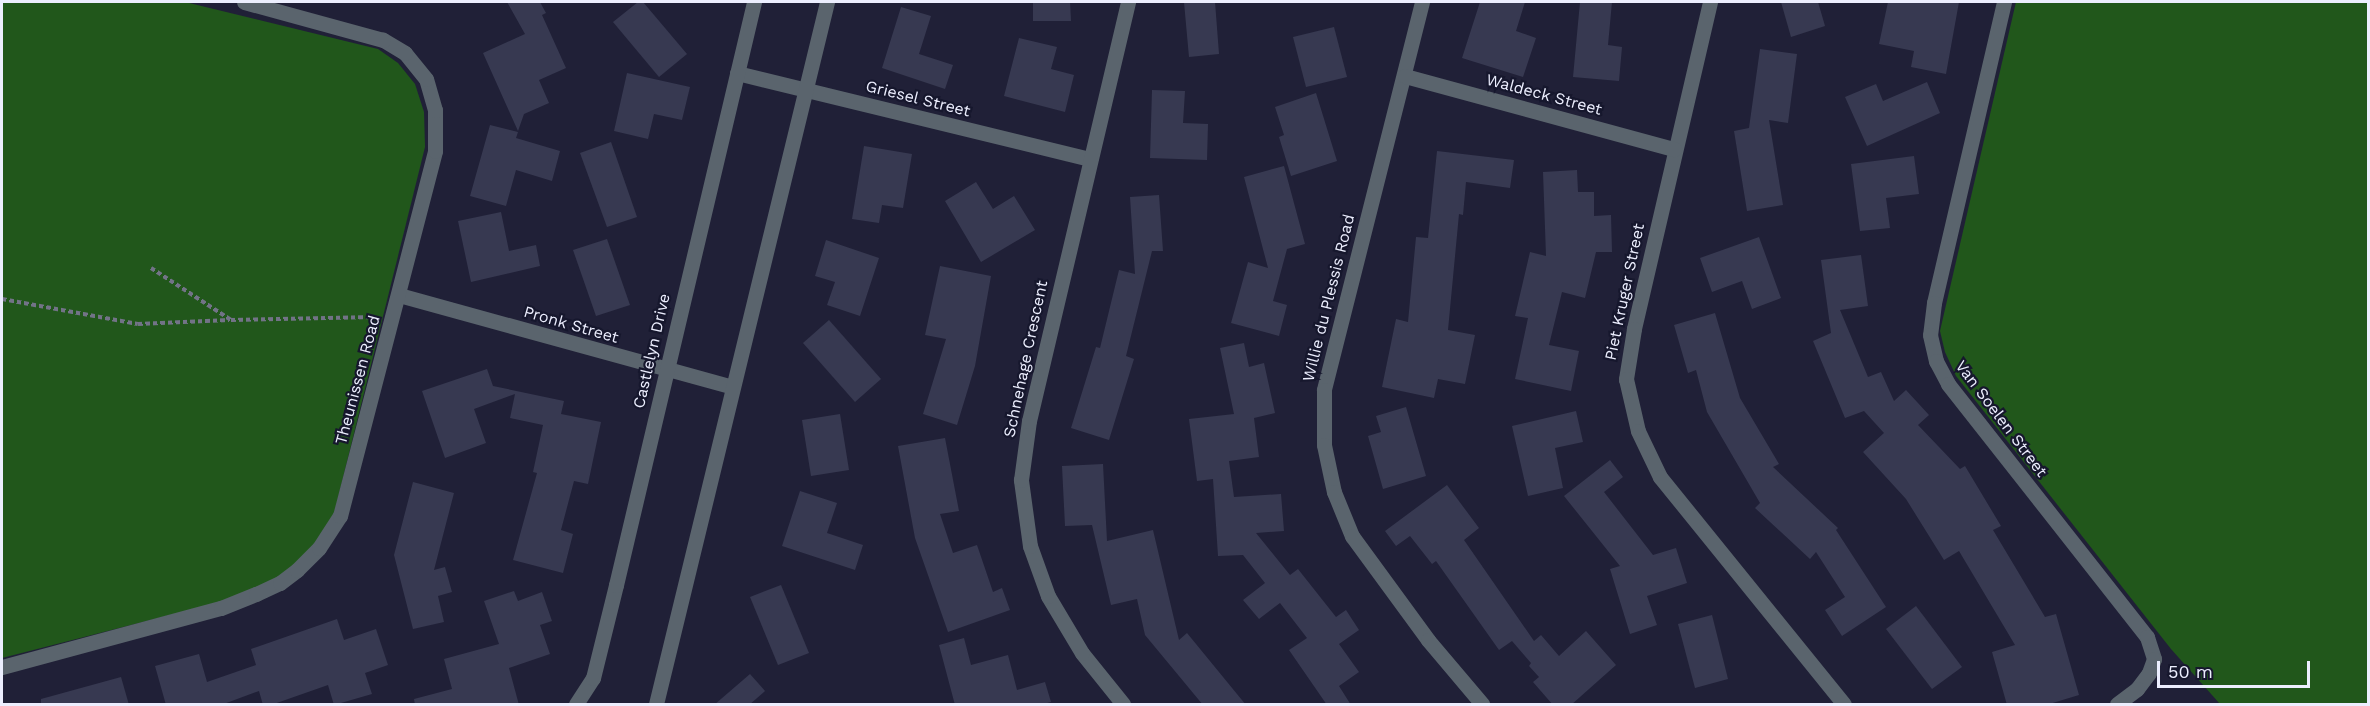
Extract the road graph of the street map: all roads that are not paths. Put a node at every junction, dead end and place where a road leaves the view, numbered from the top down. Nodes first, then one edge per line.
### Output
1 (244, 2) edge
2 (754, 2) edge
3 (827, 2) edge
4 (1128, 2) edge
5 (1422, 2) edge
6 (1710, 2) edge
7 (2004, 2) edge
8 (737, 73) junction
9 (1405, 76) junction
10 (806, 90) junction
11 (1674, 149) junction
12 (1090, 159) junction
13 (399, 295) junction
14 (666, 370) junction
15 (734, 387) junction
16 (2, 666) edge
17 (576, 705) edge
18 (656, 705) edge
19 (1123, 705) edge
20 (1482, 705) edge
21 (1845, 705) edge
22 (2117, 705) edge

1 - 13 street, Theunissen Road
2 - 8 street, Castlelyn Drive
3 - 10 street
4 - 12 street, Schnehage Crescent
5 - 9 street, Willie du Plessis Road
6 - 11 street, Piet Kruger Street
7 - 22 street, Van Soelen Street
8 - 10 street, Griesel Street
8 - 14 street, Castlelyn Drive
9 - 11 street, Waldeck Street
9 - 20 street, Willie du Plessis Road
10 - 12 street, Griesel Street
10 - 15 street
11 - 21 street, Piet Kruger Street
12 - 19 street, Schnehage Crescent
13 - 14 street, Pronk Street
13 - 16 street, Theunissen Road
14 - 15 street, Pronk Street
14 - 17 street, Castlelyn Drive
15 - 18 street

